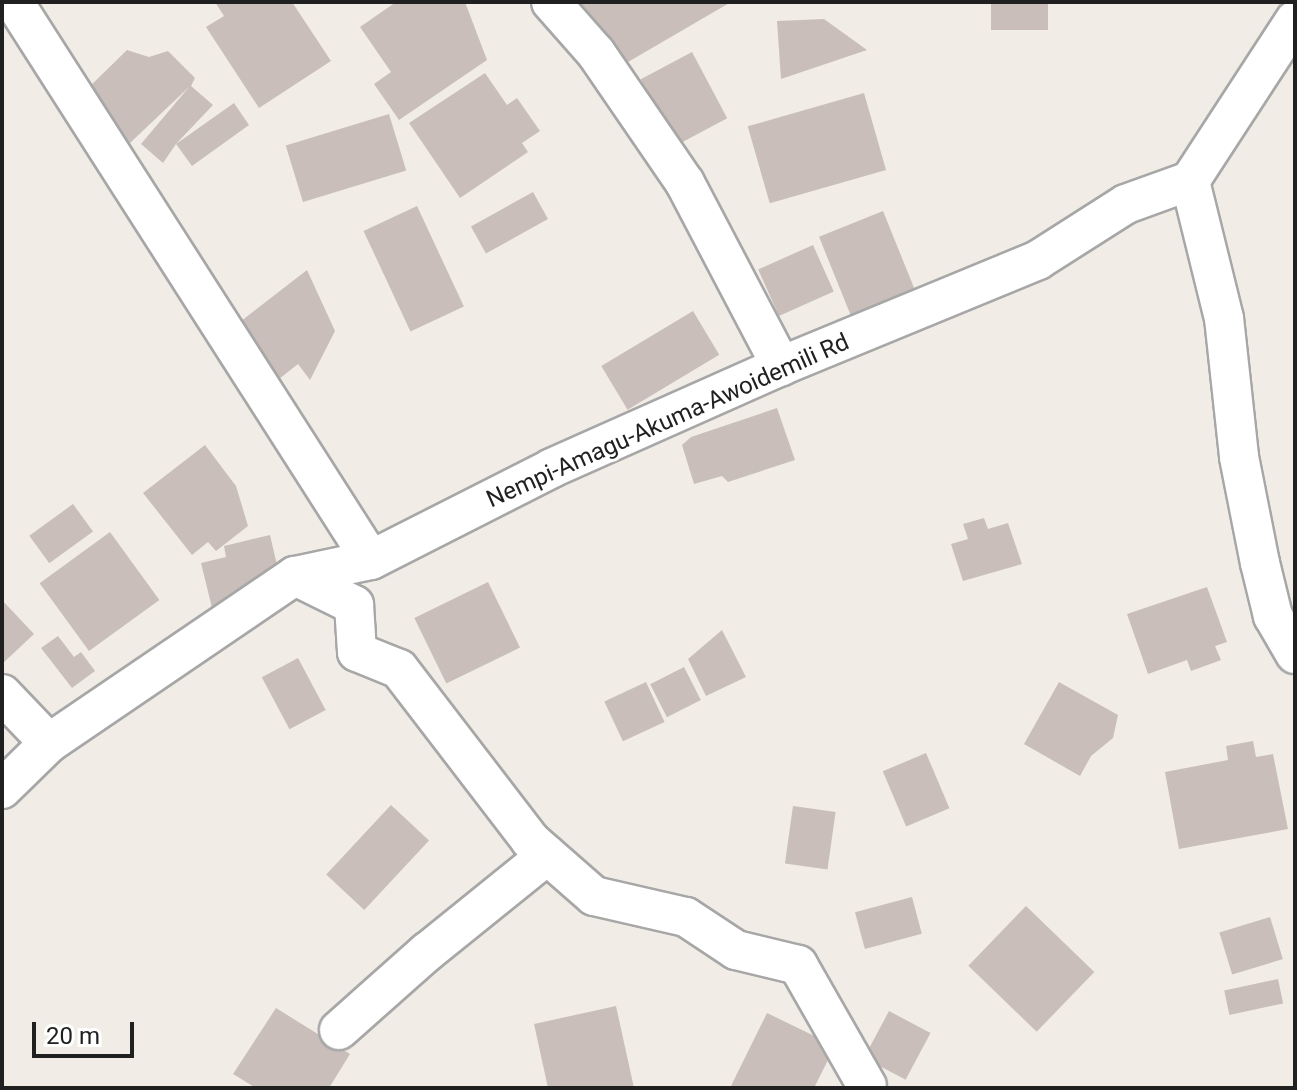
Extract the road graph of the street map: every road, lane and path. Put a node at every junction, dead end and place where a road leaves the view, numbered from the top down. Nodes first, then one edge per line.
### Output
1 (14, 2) edge
2 (551, 2) edge
3 (1295, 20) edge
4 (1190, 181) junction
5 (781, 366) junction
6 (371, 560) junction
7 (295, 576) junction
8 (1295, 654) edge
9 (2, 694) edge
10 (49, 743) junction
11 (2, 789) edge
12 (547, 855) junction
13 (339, 1030) dead end
14 (867, 1086) dead end

1 - 6 street
2 - 5 street
3 - 4 street
4 - 5 street, Nempi-Amagu-Akuma-Awoidemili Rd
4 - 8 street
5 - 6 street, Nempi-Amagu-Akuma-Awoidemili Rd
6 - 7 street, Nempi-Amagu-Akuma-Awoidemili Rd
7 - 10 street, Nempi-Amagu-Akuma-Awoidemili Rd
7 - 12 street
9 - 10 street
10 - 11 street, Nempi-Amagu-Akuma-Awoidemili Rd
12 - 13 street
12 - 14 street

